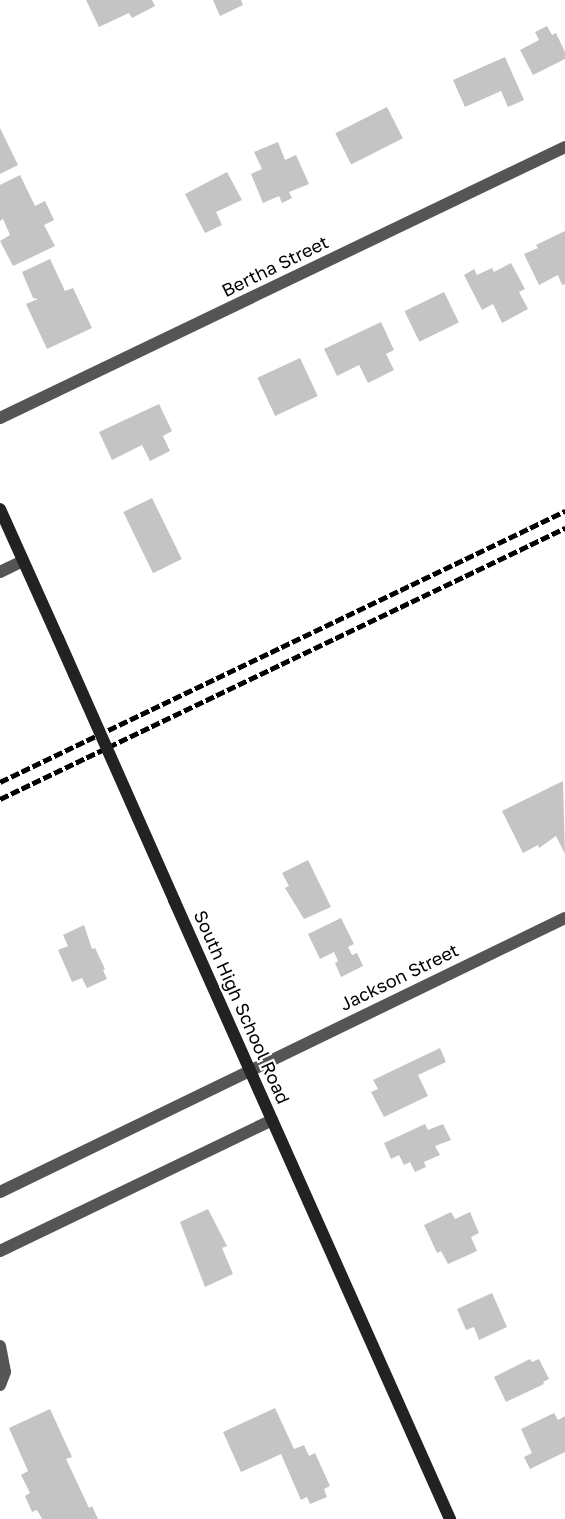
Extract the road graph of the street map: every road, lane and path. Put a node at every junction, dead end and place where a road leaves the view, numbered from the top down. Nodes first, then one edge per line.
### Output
1 (565, 147) edge
2 (0, 418) edge
3 (0, 510) edge
4 (23, 561) junction
5 (0, 572) edge
6 (565, 918) edge
7 (249, 1069) junction
8 (272, 1120) junction
9 (0, 1192) edge
10 (0, 1251) edge
11 (0, 1346) edge
12 (0, 1385) edge
13 (450, 1519) edge

1 - 2 street, Bertha Street
3 - 4 street, South High School Road
4 - 5 street
4 - 7 street, South High School Road, bridge
6 - 7 street, Jackson Street
7 - 8 street, South High School Road
7 - 9 street, Jackson Street
8 - 10 street
8 - 13 street, South High School Road
11 - 12 street

